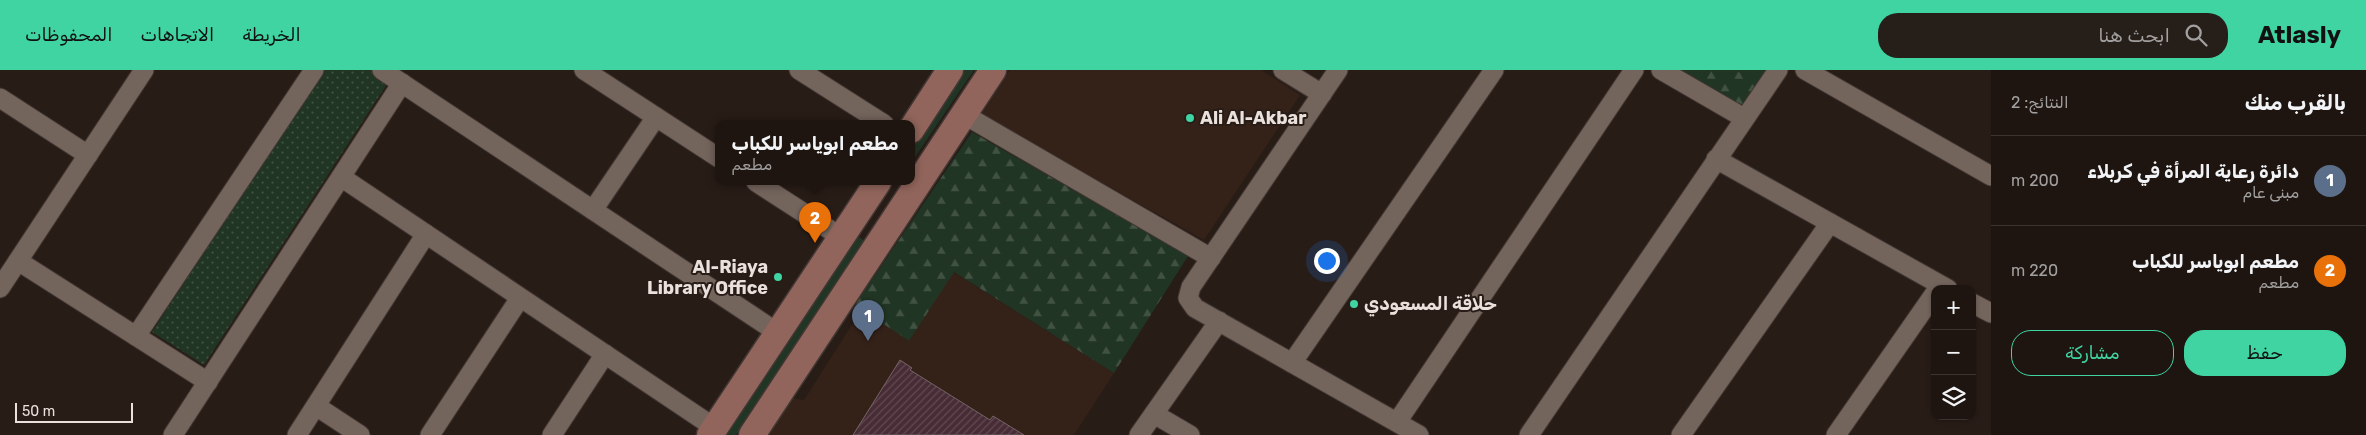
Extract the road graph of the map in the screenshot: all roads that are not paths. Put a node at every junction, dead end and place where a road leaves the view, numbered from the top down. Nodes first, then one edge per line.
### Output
1 (144, 70) edge
2 (314, 70) edge
3 (382, 70) edge
4 (584, 70) edge
5 (798, 70) edge
6 (950, 70) edge
7 (992, 70) edge
8 (1284, 70) edge
9 (1338, 70) edge
10 (1494, 70) edge
11 (1634, 70) edge
12 (1661, 70) edge
13 (1778, 70) edge
14 (1805, 70) edge
15 (402, 83) junction
16 (1322, 94) junction
17 (0, 98) edge
18 (963, 114) junction
19 (656, 117) junction
20 (1744, 118) junction
21 (878, 120) edge
22 (915, 124) edge
23 (88, 155) junction
24 (715, 155) edge
25 (1716, 159) junction
26 (1991, 176) edge
27 (341, 177) junction
28 (761, 185) edge
29 (875, 186) edge
30 (593, 210) junction
31 (899, 212) junction
32 (1830, 222) junction
33 (844, 232) junction
34 (426, 234) junction
35 (878, 244) junction
36 (1212, 258) junction
37 (18, 261) junction
38 (2, 281) edge
39 (1933, 285) edge
40 (520, 298) junction
41 (1931, 302) edge
42 (1976, 305) edge
43 (1991, 313) edge
44 (1219, 321) junction
45 (778, 333) junction
46 (136, 336) junction
47 (605, 354) junction
48 (1292, 363) junction
49 (208, 382) junction
50 (316, 406) junction
51 (1154, 414) junction
52 (1397, 422) junction
53 (713, 432) edge
54 (174, 435) edge
55 (297, 435) edge
56 (360, 435) edge
57 (430, 435) edge
58 (552, 435) edge
59 (752, 435) edge
60 (1139, 435) edge
61 (1190, 435) edge
62 (1419, 435) edge
63 (1529, 435) edge
64 (1680, 435) edge
65 (1836, 435) edge

1 - 23 street
2 - 46 street
3 - 15 street
4 - 19 street
5 - 21 street
6 - 22 main road
7 - 18 main road
8 - 16 street
9 - 16 street
10 - 48 street
11 - 52 street
12 - 20 street
13 - 20 street
14 - 26 street
15 - 27 street
15 - 30 street
16 - 36 street
17 - 23 street
18 - 31 main road
18 - 36 street
19 - 24 street
19 - 30 street
20 - 25 street
23 - 37 street
25 - 32 street
25 - 63 street
27 - 34 street
27 - 49 street
28 - 33 street
29 - 31 main road
29 - 33 main road
30 - 45 street
31 - 35 main road
32 - 39 street
32 - 64 street
33 - 35 main road
33 - 45 main road
34 - 40 street
34 - 50 street
35 - 59 main road
36 - 44 street
37 - 38 street
37 - 46 street
40 - 47 street
40 - 57 street
41 - 65 street
42 - 43 street
44 - 48 street
44 - 51 street
45 - 53 main road
46 - 49 street
47 - 53 street
47 - 58 street
48 - 52 street
49 - 54 street
50 - 55 street
50 - 56 street
51 - 60 street
51 - 61 street
52 - 62 street

